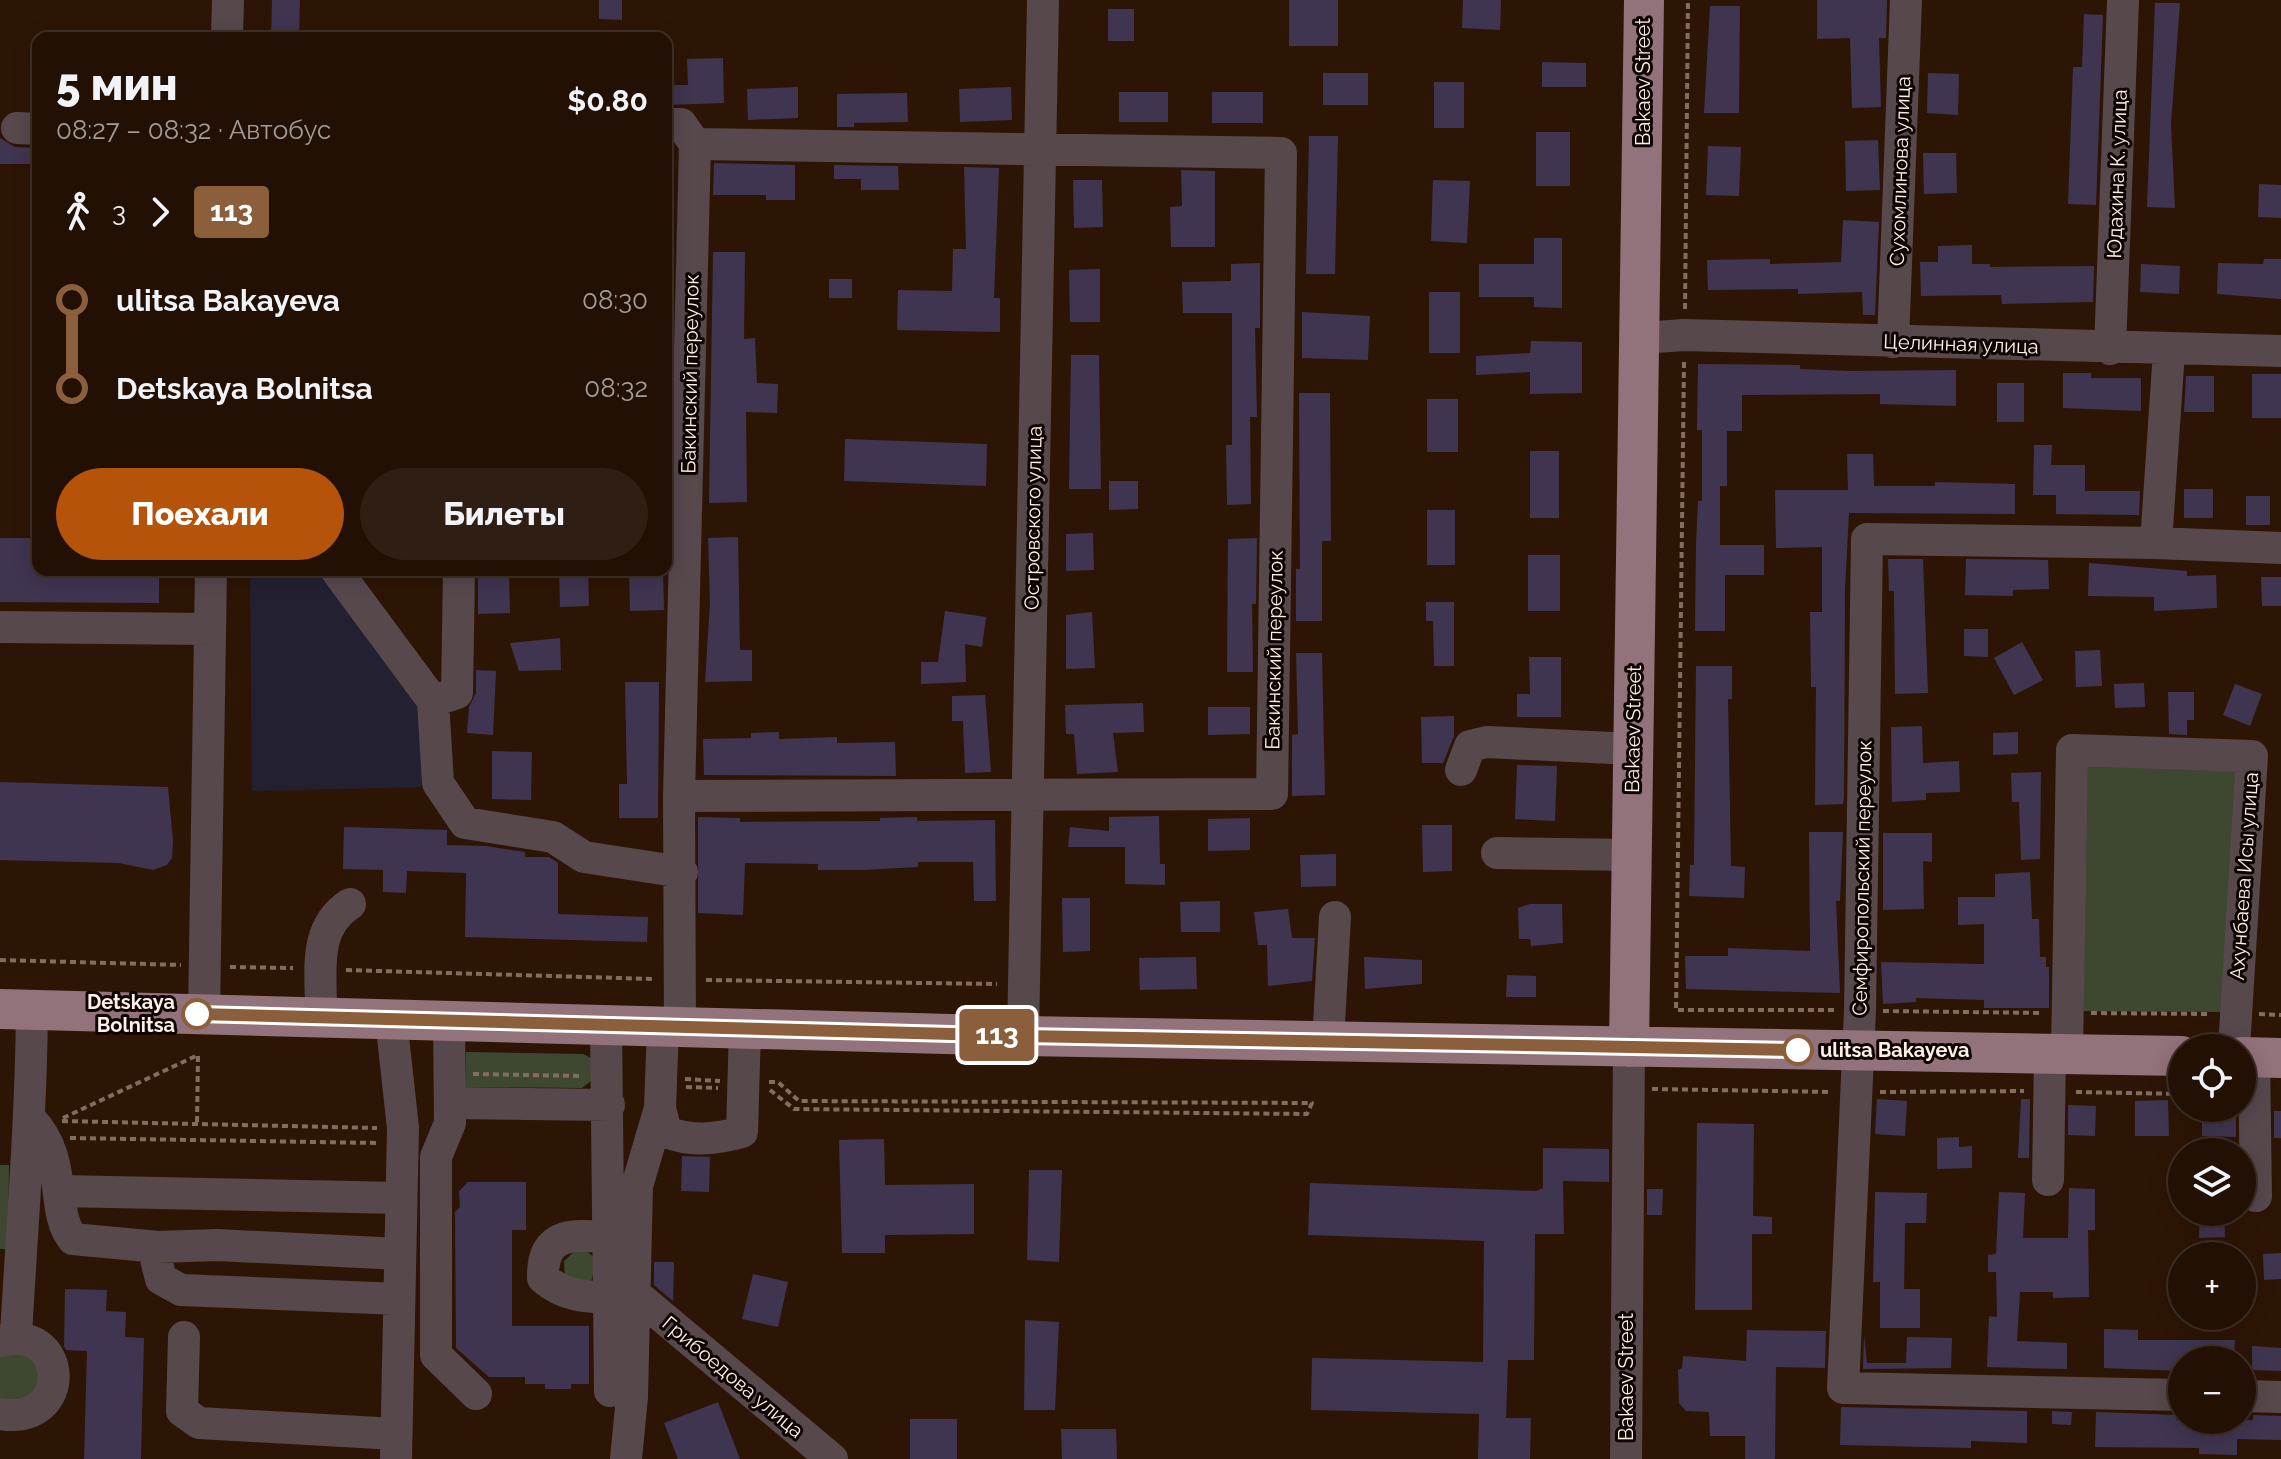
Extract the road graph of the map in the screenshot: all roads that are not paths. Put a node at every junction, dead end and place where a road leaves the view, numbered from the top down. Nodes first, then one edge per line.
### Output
1 (228, 0) edge
2 (1043, 0) edge
3 (1644, 0) edge
4 (1906, 0) edge
5 (2123, 0) edge
6 (227, 32) edge
7 (672, 124) edge
8 (695, 144) junction
9 (1041, 149) junction
10 (1641, 338) junction
11 (1893, 342) junction
12 (2110, 349) junction
13 (2169, 351) junction
14 (2281, 351) edge
15 (2156, 543) junction
16 (2281, 548) edge
17 (211, 576) edge
18 (340, 576) edge
19 (459, 576) edge
20 (0, 627) edge
21 (210, 629) junction
22 (433, 701) junction
23 (1633, 749) junction
24 (1461, 770) dead end
25 (1027, 794) junction
26 (679, 796) junction
27 (1497, 853) dead end
28 (1631, 855) junction
29 (682, 872) junction
30 (350, 904) dead end
31 (1335, 917) dead end
32 (16, 1010) edge
33 (204, 1014) junction
34 (321, 1017) junction
35 (391, 1019) junction
36 (449, 1021) junction
37 (606, 1025) junction
38 (672, 1028) junction
39 (745, 1029) junction
40 (2243, 1034) edge
41 (1023, 1036) junction
42 (1328, 1042) junction
43 (1629, 1047) junction
44 (1858, 1051) junction
45 (2168, 1057) edge
46 (2055, 1066) junction
47 (450, 1088) junction
48 (608, 1091) junction
49 (661, 1093) junction
50 (31, 1120) junction
51 (2048, 1180) dead end
52 (61, 1191) junction
53 (217, 1194) junction
54 (401, 1198) junction
55 (611, 1237) junction
56 (217, 1245) junction
57 (158, 1247) junction
58 (400, 1254) junction
59 (623, 1296) junction
60 (399, 1299) junction
61 (184, 1337) dead end
62 (8, 1339) edge
63 (610, 1391) dead end
64 (476, 1394) dead end
65 (2168, 1395) edge
66 (2256, 1396) edge
67 (2281, 1397) edge
68 (0, 1414) edge
69 (396, 1446) edge
70 (626, 1459) edge
71 (832, 1459) edge
72 (1626, 1459) edge

1 - 6 street
2 - 9 street, Островского улица
3 - 10 main road, Bakaev Street
4 - 11 street, Сухомлинова улица
5 - 12 street, Юдахина К. улица
7 - 8 street
8 - 9 street
8 - 26 street, Бакинский переулок
9 - 25 street, Островского улица
9 - 25 street, Бакинский переулок
10 - 11 street, Целинная улица
10 - 23 main road, Bakaev Street
11 - 12 street, Целинная улица
12 - 13 street, Целинная улица
13 - 14 street, Целинная улица
13 - 15 street
15 - 16 street, Семфиропольский переулок
15 - 44 street, Семфиропольский переулок
17 - 21 street
18 - 22 street
19 - 22 street
20 - 21 street
21 - 33 street
22 - 29 street
23 - 24 street
23 - 28 main road, Bakaev Street
25 - 26 street, Бакинский переулок
25 - 41 street, Островского улица
26 - 29 street, Бакинский переулок
27 - 28 street
28 - 43 main road, Bakaev Street
29 - 38 street, Бакинский переулок
30 - 34 street
31 - 42 street
32 - 33 main road
32 - 50 street
33 - 34 main road
34 - 35 main road
35 - 36 main road
35 - 54 street
36 - 37 main road
36 - 47 street
37 - 38 main road
37 - 48 street
38 - 39 main road
38 - 49 street, Бакинский переулок
39 - 41 main road
39 - 49 street
40 - 46 street, Ахунбаева Исы улица
41 - 42 main road
42 - 43 main road
43 - 44 main road
43 - 72 street, Bakaev Street
44 - 46 main road
44 - 65 street, Семфиропольский переулок
45 - 46 main road
46 - 51 street, Ахунбаева Исы улица
47 - 48 street
47 - 64 street
48 - 55 street
49 - 59 street, Бакинский переулок
50 - 52 street
50 - 62 street
52 - 53 street
52 - 57 street
53 - 54 street
53 - 56 street
54 - 58 street
55 - 59 street
55 - 59 street
56 - 57 street
56 - 58 street
57 - 60 street
58 - 60 street
59 - 63 street
59 - 70 street
59 - 71 street, Грибоедова улица
60 - 69 street
61 - 69 street
62 - 68 street
66 - 67 street

